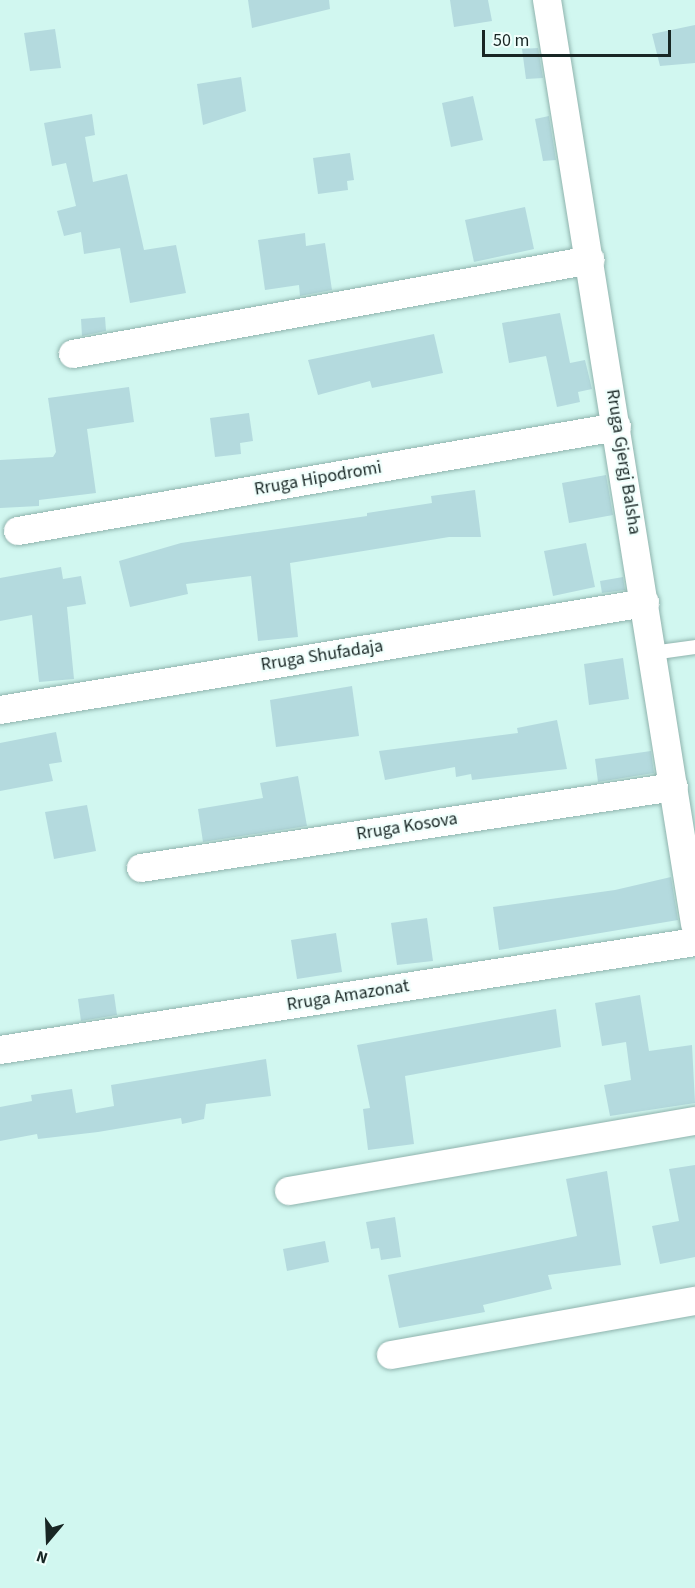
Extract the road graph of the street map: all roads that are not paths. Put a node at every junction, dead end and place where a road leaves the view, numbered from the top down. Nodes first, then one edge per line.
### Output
1 (547, 0) edge
2 (591, 260) junction
3 (73, 354) dead end
4 (617, 427) junction
5 (18, 531) dead end
6 (645, 603) junction
7 (695, 647) edge
8 (652, 653) junction
9 (0, 710) edge
10 (674, 787) junction
11 (141, 867) dead end
12 (695, 924) edge
13 (695, 942) edge
14 (0, 1050) edge
15 (695, 1121) edge
16 (290, 1191) dead end
17 (695, 1301) edge
18 (392, 1355) dead end

1 - 2 street, Rruga Gjergj Balsha
2 - 3 street
2 - 4 street, Rruga Gjergj Balsha
4 - 5 street, Rruga Hipodromi
4 - 6 street, Rruga Gjergj Balsha
6 - 8 street, Rruga Gjergj Balsha
6 - 9 street, Rruga Shufadaja
7 - 8 lane
8 - 10 street, Rruga Gjergj Balsha
10 - 11 street, Rruga Kosova
10 - 12 street, Rruga Gjergj Balsha
13 - 14 street, Rruga Amazonat
15 - 16 street
17 - 18 street

